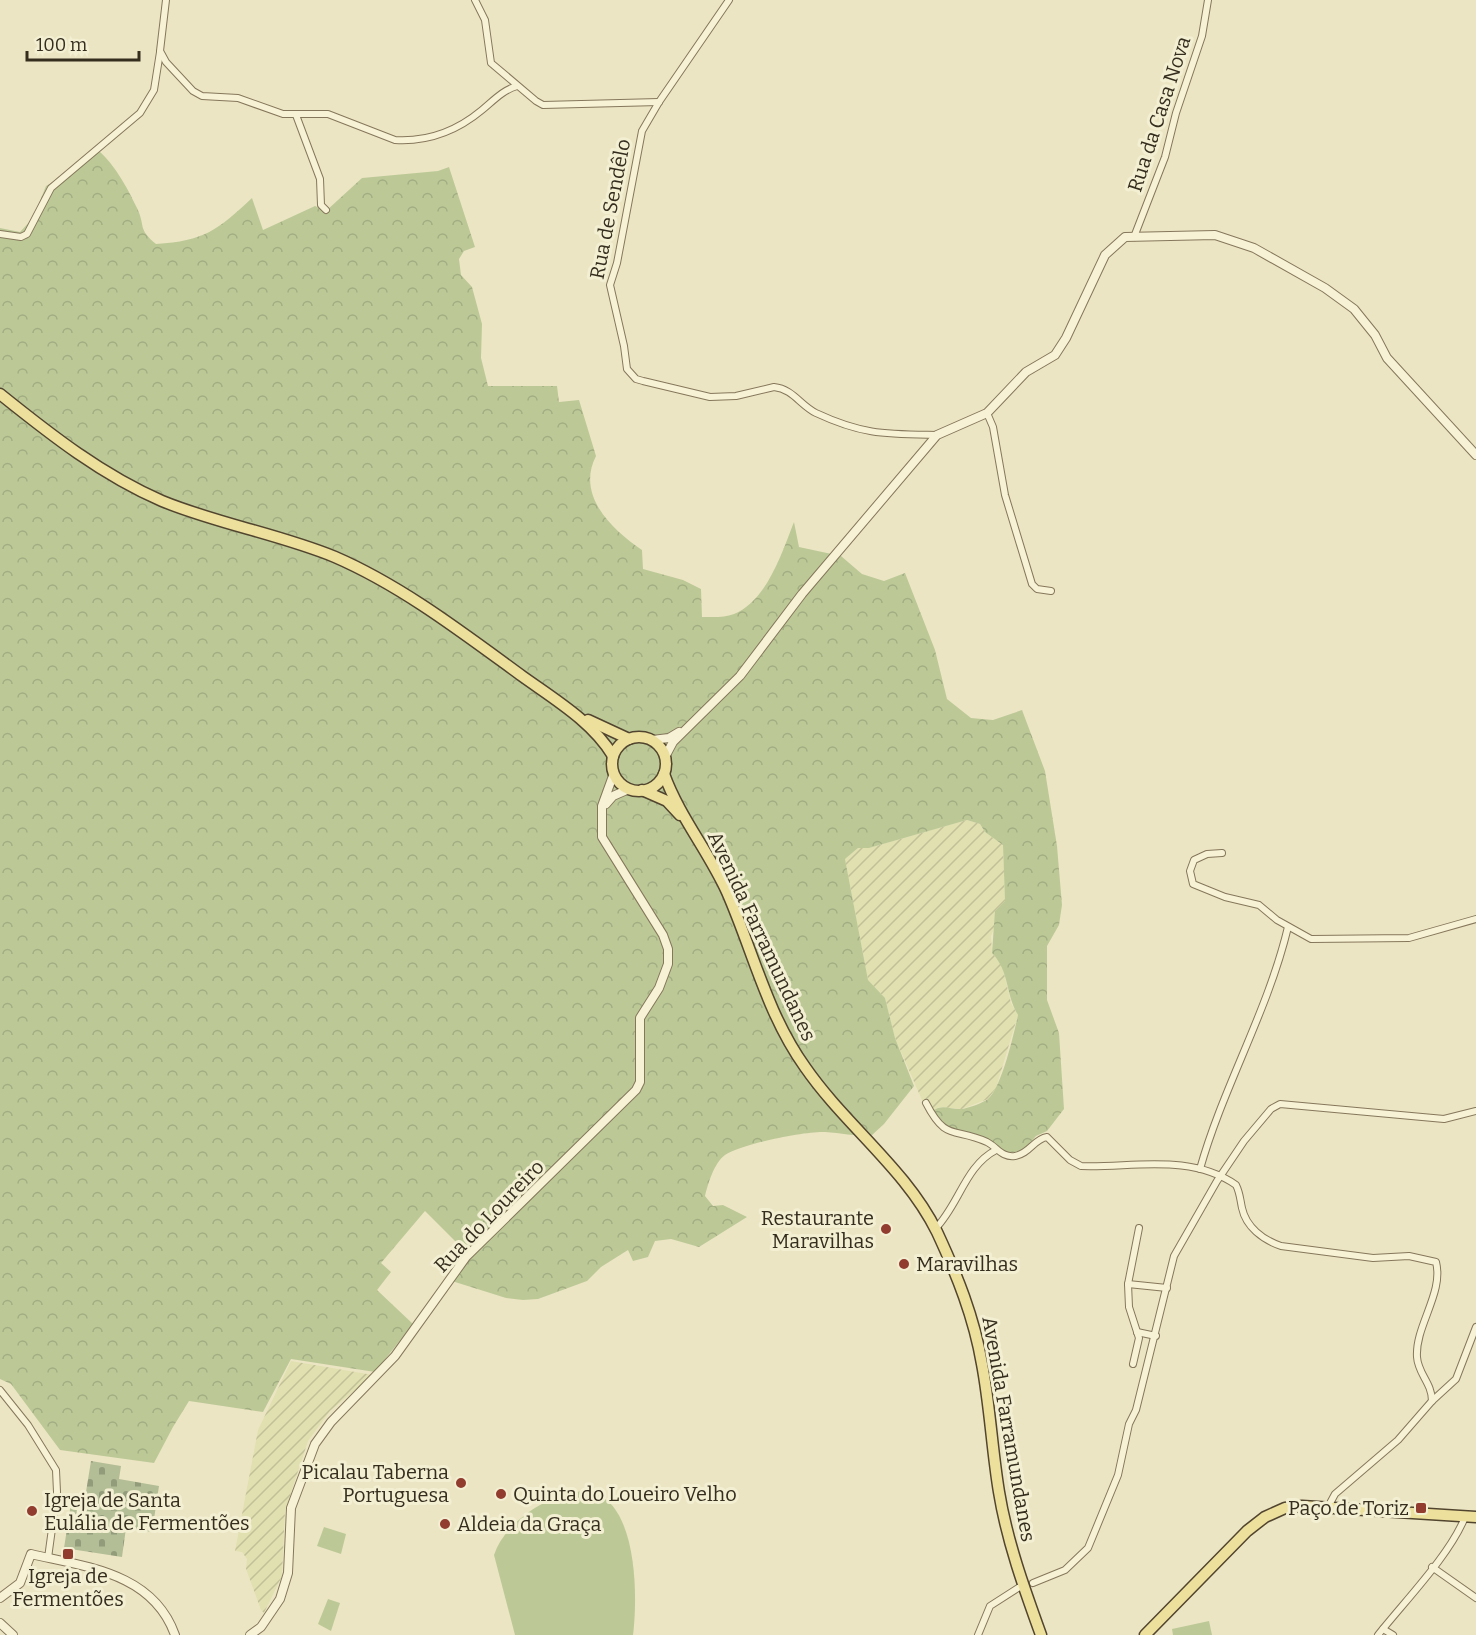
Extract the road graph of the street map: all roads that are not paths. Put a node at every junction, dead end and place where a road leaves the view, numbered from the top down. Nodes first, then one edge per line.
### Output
1 (166, 0) edge
2 (475, 0) edge
3 (729, 0) edge
4 (1208, 0) edge
5 (160, 51) junction
6 (517, 86) junction
7 (659, 102) junction
8 (296, 115) junction
9 (326, 210) dead end
10 (0, 234) edge
11 (1134, 237) junction
12 (0, 394) edge
13 (987, 413) junction
14 (937, 435) junction
15 (1476, 455) edge
16 (1051, 591) dead end
17 (555, 699) junction
18 (687, 727) junction
19 (629, 739) junction
20 (652, 740) junction
21 (613, 756) junction
22 (665, 757) junction
23 (614, 773) junction
24 (664, 774) junction
25 (629, 789) junction
26 (642, 790) junction
27 (600, 815) junction
28 (692, 828) junction
29 (1222, 853) dead end
30 (1476, 919) edge
31 (1288, 927) junction
32 (926, 1103) dead end
33 (1476, 1111) edge
34 (996, 1150) junction
35 (1200, 1169) junction
36 (1220, 1176) junction
37 (1139, 1228) dead end
38 (935, 1229) junction
39 (1128, 1284) junction
40 (1167, 1288) junction
41 (1476, 1327) edge
42 (1137, 1332) junction
43 (1156, 1336) junction
44 (1133, 1364) dead end
45 (0, 1390) edge
46 (1432, 1401) junction
47 (1328, 1506) junction
48 (1470, 1517) edge
49 (48, 1558) junction
50 (1432, 1568) junction
51 (1033, 1583) dead end
52 (1018, 1588) dead end
53 (0, 1598) edge
54 (1476, 1598) edge
55 (0, 1623) edge
56 (1380, 1632) edge
57 (13, 1635) edge
58 (175, 1635) edge
59 (250, 1635) edge
60 (978, 1635) edge
61 (1041, 1635) edge
62 (1145, 1635) edge
63 (1393, 1635) edge

1 - 5 street
2 - 6 street
3 - 7 street, Rua de Sendêlo
4 - 11 street, Rua da Casa Nova
5 - 8 street
5 - 10 street
6 - 7 street
6 - 8 street
7 - 14 street, Rua de Sendêlo
8 - 9 street
11 - 13 street
11 - 15 street
12 - 17 main road
13 - 14 street
13 - 16 street
14 - 18 street
17 - 19 main road
17 - 21 main road
18 - 20 street
18 - 22 street
19 - 20 main road
19 - 21 main road
20 - 22 main road
21 - 23 main road
22 - 24 main road
23 - 25 main road
23 - 27 street, Rua do Loureiro
24 - 26 main road
24 - 28 main road
25 - 26 main road
25 - 27 street
26 - 28 main road
27 - 59 street, Rua do Loureiro
28 - 38 main road, Avenida Farramundanes
29 - 31 street
30 - 31 street
31 - 35 street
32 - 34 street
33 - 36 street
34 - 35 street
34 - 38 street
35 - 36 street
36 - 40 street
36 - 46 street
37 - 39 street
38 - 61 main road, Avenida Farramundanes
39 - 40 street
39 - 42 street
40 - 43 street
41 - 46 street
42 - 43 street
42 - 44 street
43 - 51 street
45 - 49 street
46 - 47 street
47 - 48 main road
47 - 62 main road
48 - 50 street
49 - 53 street
49 - 58 street
50 - 54 street
50 - 56 street
52 - 60 street
55 - 57 street
56 - 63 street

